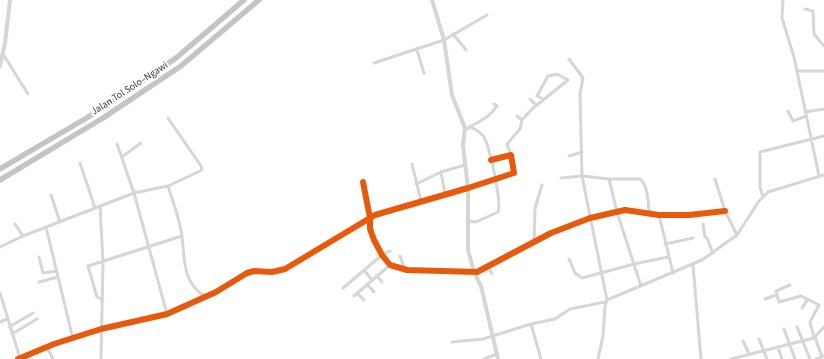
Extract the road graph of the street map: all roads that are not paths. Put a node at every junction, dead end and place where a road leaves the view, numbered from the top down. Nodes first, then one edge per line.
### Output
1 (10, 0) edge
2 (244, 0) edge
3 (259, 0) edge
4 (432, 0) edge
5 (783, 0) edge
6 (805, 9) dead end
7 (487, 15) dead end
8 (453, 34) junction
9 (444, 40) junction
10 (824, 46) edge
11 (417, 50) junction
12 (466, 50) dead end
13 (3, 54) junction
14 (568, 59) dead end
15 (374, 63) dead end
16 (0, 66) edge
17 (797, 71) junction
18 (824, 71) edge
19 (424, 74) dead end
20 (28, 94) dead end
21 (530, 99) dead end
22 (543, 99) junction
23 (494, 104) dead end
24 (536, 105) junction
25 (824, 109) edge
26 (788, 111) dead end
27 (805, 114) junction
28 (517, 116) dead end
29 (168, 118) dead end
30 (522, 120) junction
31 (465, 129) junction
32 (824, 136) edge
33 (811, 139) junction
34 (141, 143) dead end
35 (117, 144) dead end
36 (582, 152) junction
37 (511, 155) junction
38 (569, 156) dead end
39 (122, 157) junction
40 (491, 160) junction
41 (80, 162) dead end
42 (412, 164) dead end
43 (465, 165) junction
44 (0, 169) edge
45 (441, 172) junction
46 (824, 175) edge
47 (582, 176) junction
48 (819, 176) junction
49 (495, 178) junction
50 (561, 178) dead end
51 (609, 179) junction
52 (715, 179) dead end
53 (0, 180) edge
54 (363, 182) dead end
55 (416, 184) junction
56 (542, 185) dead end
57 (168, 186) junction
58 (468, 188) junction
59 (134, 193) junction
60 (445, 194) junction
61 (51, 195) dead end
62 (762, 197) junction
63 (421, 201) junction
64 (100, 206) junction
65 (95, 208) junction
66 (725, 211) junction
67 (617, 212) junction
68 (650, 212) junction
69 (659, 214) junction
70 (370, 218) junction
71 (590, 218) junction
72 (467, 221) junction
73 (60, 222) junction
74 (16, 224) dead end
75 (703, 224) dead end
76 (46, 227) junction
77 (737, 235) junction
78 (23, 236) junction
79 (182, 236) junction
80 (693, 238) dead end
81 (534, 242) junction
82 (665, 244) junction
83 (148, 247) junction
84 (0, 248) edge
85 (390, 251) dead end
86 (713, 253) junction
87 (382, 255) junction
88 (400, 256) dead end
89 (39, 257) dead end
90 (668, 258) junction
91 (569, 259) dead end
92 (103, 262) junction
93 (634, 264) junction
94 (390, 265) junction
95 (488, 266) junction
96 (693, 266) junction
97 (364, 270) junction
98 (405, 270) junction
99 (57, 271) junction
100 (474, 272) junction
101 (602, 272) junction
102 (673, 273) junction
103 (492, 274) dead end
104 (376, 276) junction
105 (58, 277) junction
106 (372, 280) junction
107 (39, 282) dead end
108 (382, 282) dead end
109 (367, 284) junction
110 (790, 285) dead end
111 (642, 286) junction
112 (343, 288) dead end
113 (374, 292) dead end
114 (0, 293) edge
115 (357, 293) junction
116 (776, 295) junction
117 (206, 296) junction
118 (354, 296) dead end
119 (765, 299) dead end
120 (808, 299) junction
121 (1, 300) edge
122 (103, 300) junction
123 (364, 300) dead end
124 (606, 301) junction
125 (802, 308) dead end
126 (33, 313) dead end
127 (167, 314) junction
128 (7, 319) junction
129 (37, 320) dead end
130 (0, 322) edge
131 (531, 324) junction
132 (9, 327) junction
133 (797, 327) dead end
134 (824, 327) edge
135 (101, 329) junction
136 (784, 329) dead end
137 (12, 334) junction
138 (493, 334) junction
139 (73, 338) junction
140 (759, 338) dead end
141 (814, 338) junction
142 (743, 341) dead end
143 (802, 341) junction
144 (452, 342) dead end
145 (789, 344) junction
146 (48, 347) junction
147 (778, 347) junction
148 (763, 351) junction
149 (497, 354) junction
150 (749, 354) junction
151 (823, 356) edge
152 (19, 359) edge
153 (53, 359) edge
154 (101, 359) edge
155 (484, 359) edge
156 (498, 359) edge
157 (541, 359) edge
158 (598, 359) edge
159 (701, 359) edge
160 (731, 359) edge
161 (767, 359) edge
162 (782, 359) edge
163 (795, 359) edge
164 (810, 359) edge
165 (816, 359) edge

1 - 13 street
2 - 44 highway, Jalan Tol Solo–Ngawi
3 - 53 highway, Jalan Tol Solo–Ngawi
4 - 9 street
5 - 17 street
6 - 10 street
7 - 8 street
8 - 9 street
8 - 12 street
9 - 11 street
9 - 31 street
11 - 15 street
11 - 19 street
13 - 16 street
13 - 20 street
14 - 36 street
17 - 18 street
17 - 27 street
21 - 24 street
22 - 22 street
22 - 24 street
23 - 31 street
24 - 30 street
25 - 27 street
26 - 27 street
27 - 33 street
28 - 30 street
29 - 57 street
30 - 37 street
31 - 40 street
31 - 43 street
32 - 33 street
33 - 48 street
33 - 62 street
34 - 39 street
35 - 39 street
36 - 38 street
36 - 47 street
37 - 40 street
37 - 49 street
39 - 59 street
40 - 49 street
41 - 65 street
42 - 55 street
43 - 45 street
43 - 58 street
45 - 55 street
45 - 60 street
46 - 48 street
47 - 50 street
47 - 51 street
47 - 71 street
48 - 62 street
49 - 58 street
49 - 72 street
51 - 67 street
51 - 68 street
52 - 66 street
54 - 70 street
55 - 63 street
56 - 81 street
57 - 59 street
57 - 79 street
58 - 60 street
58 - 72 street
59 - 64 street
59 - 83 street
60 - 63 street
61 - 73 street
62 - 77 street
63 - 70 street
64 - 65 street
64 - 92 street
65 - 73 street
66 - 69 street
66 - 77 street
67 - 68 street
67 - 71 street
67 - 93 street
68 - 69 street
69 - 82 street
70 - 87 street
70 - 117 street
71 - 81 street
71 - 101 street
72 - 100 street
73 - 76 street
74 - 78 street
75 - 86 street
76 - 78 street
76 - 99 street
77 - 86 street
78 - 84 street
79 - 83 street
79 - 117 street
80 - 82 street
81 - 95 street
82 - 90 street
83 - 92 street
83 - 127 street
85 - 87 street
86 - 96 street
87 - 94 street
87 - 97 street
88 - 98 street
89 - 99 street
90 - 93 street
90 - 102 street
91 - 101 street
92 - 122 street
92 - 122 street
93 - 101 street
93 - 111 street
94 - 98 street
94 - 104 street
95 - 100 street
95 - 103 street
96 - 102 street
96 - 159 street
97 - 106 street
97 - 112 street
98 - 100 street
99 - 105 street
100 - 138 street
101 - 124 street
102 - 111 street
104 - 106 street
104 - 108 street
105 - 107 street
105 - 139 street
106 - 109 street
109 - 113 street
109 - 115 street
110 - 116 street
111 - 124 street
114 - 121 street
115 - 118 street
115 - 123 street
116 - 119 street
116 - 120 street
117 - 127 street
120 - 125 street
120 - 141 street
121 - 128 street
122 - 135 street
124 - 131 street
124 - 158 street
126 - 132 street
127 - 135 street
128 - 130 street
128 - 132 street
129 - 137 street
131 - 138 street
131 - 157 street
132 - 137 street
133 - 143 street
134 - 141 street
135 - 139 street
135 - 154 street
136 - 145 street
137 - 152 street
138 - 144 street
138 - 149 street
139 - 146 street
140 - 148 street
141 - 143 street
141 - 151 street
142 - 150 street
143 - 145 street
143 - 164 street
145 - 147 street
145 - 163 street
146 - 152 street
146 - 153 street
147 - 148 street
147 - 162 street
148 - 150 street
148 - 161 street
149 - 155 street
149 - 156 street
150 - 160 street
151 - 165 street

